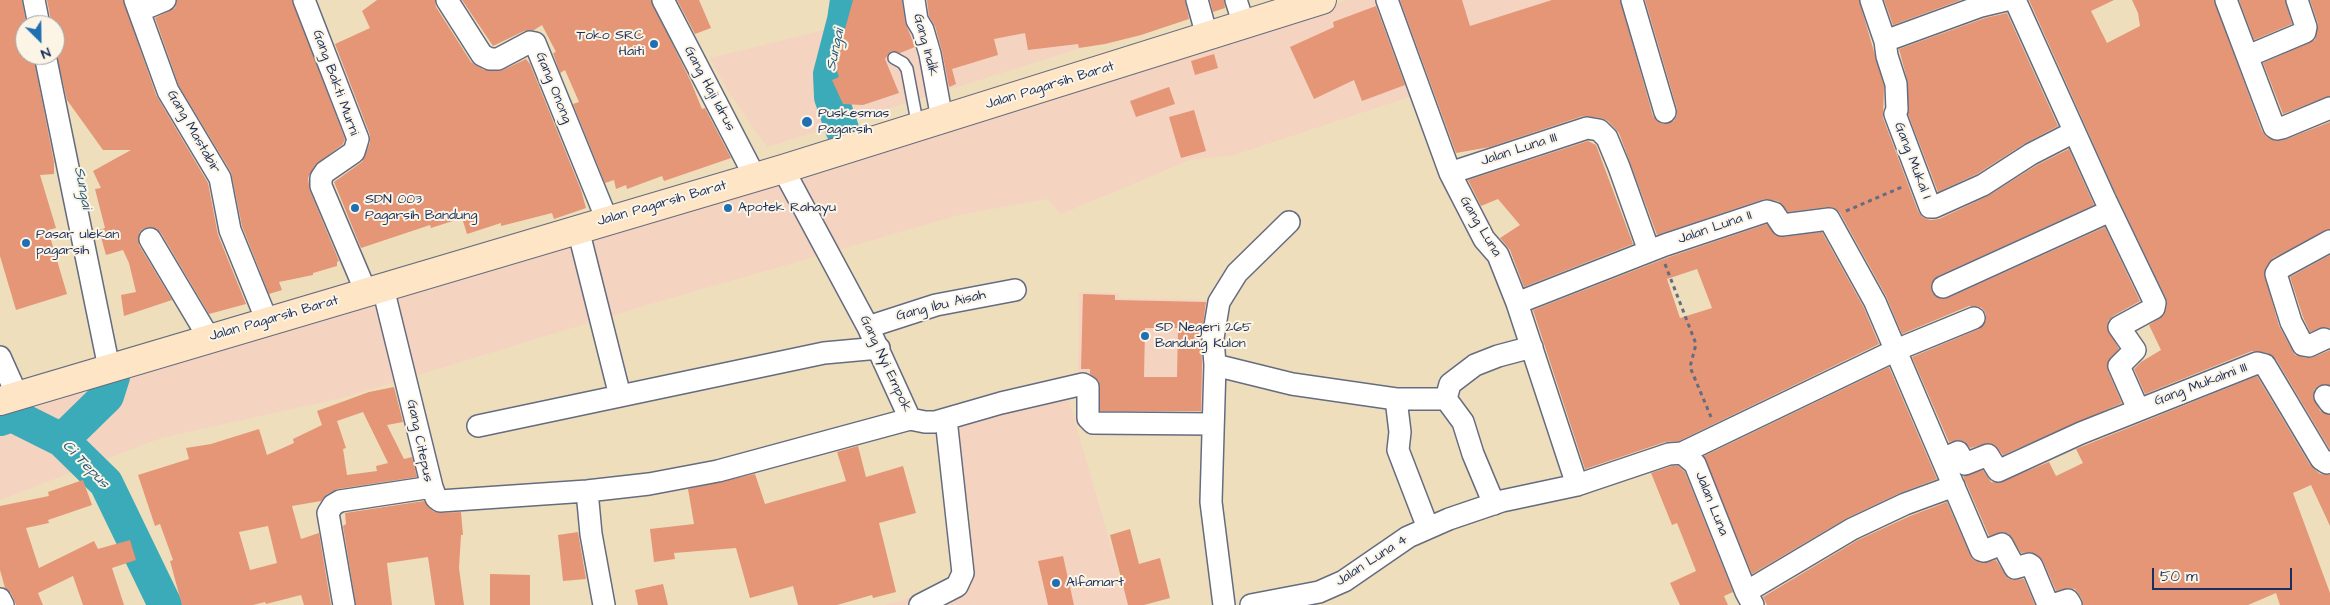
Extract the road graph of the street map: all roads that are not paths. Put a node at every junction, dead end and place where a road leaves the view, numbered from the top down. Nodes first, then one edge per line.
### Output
1 (34, 0) edge
2 (165, 0) edge
3 (304, 0) edge
4 (447, 0) edge
5 (663, 0) edge
6 (914, 0) edge
7 (1196, 0) edge
8 (1322, 0) edge
9 (1387, 0) edge
10 (1632, 0) edge
11 (1871, 0) edge
12 (2006, 0) edge
13 (2016, 0) edge
14 (2226, 0) edge
15 (2297, 0) edge
16 (137, 5) edge
17 (1240, 12) edge
18 (36, 15) edge
19 (1207, 36) junction
20 (1885, 41) junction
21 (2248, 56) junction
22 (894, 58) dead end
23 (46, 65) edge
24 (2330, 108) edge
25 (1665, 112) dead end
26 (930, 123) junction
27 (2074, 132) junction
28 (784, 169) junction
29 (1450, 173) junction
30 (755, 177) junction
31 (2110, 211) junction
32 (607, 220) junction
33 (1289, 222) dead end
34 (578, 229) junction
35 (150, 239) dead end
36 (2330, 241) edge
37 (1654, 249) junction
38 (1943, 287) dead end
39 (375, 290) junction
40 (1015, 290) dead end
41 (1517, 303) junction
42 (1974, 318) dead end
43 (267, 321) junction
44 (868, 327) junction
45 (209, 338) junction
46 (2328, 340) edge
47 (1532, 347) junction
48 (879, 348) junction
49 (1896, 350) junction
50 (0, 357) edge
51 (1215, 365) junction
52 (109, 368) junction
53 (620, 396) junction
54 (9, 398) edge
55 (1396, 399) junction
56 (1446, 399) junction
57 (2138, 410) junction
58 (910, 419) junction
59 (946, 419) junction
60 (1212, 424) junction
61 (478, 426) dead end
62 (1682, 453) junction
63 (1942, 459) junction
64 (2330, 462) edge
65 (1577, 485) junction
66 (1954, 486) junction
67 (432, 487) junction
68 (587, 491) junction
69 (1494, 504) junction
70 (1428, 528) junction
71 (0, 599) edge
72 (1750, 599) edge
73 (3, 605) edge
74 (344, 605) edge
75 (604, 605) edge
76 (920, 605) edge
77 (1224, 605) edge
78 (1251, 605) edge
79 (2071, 605) edge

1 - 18 street
2 - 16 street
3 - 39 street, Gang Bakti Murni
4 - 32 street, Gang Onong
5 - 30 street, Gang Haji Idrus
6 - 26 street, Gang Indik
7 - 19 street
8 - 17 street, Jalan Pagarsih Barat
9 - 29 street, Gang Luna
10 - 25 street
11 - 20 street, Gang Mukal I
12 - 20 street
13 - 27 street
14 - 21 street
15 - 21 street
16 - 43 street, Gang Mastabir
17 - 19 street, Jalan Pagarsih Barat
19 - 26 street, Jalan Pagarsih Barat
20 - 27 street, Gang Mukal I
21 - 24 street
22 - 26 lane
23 - 52 street
26 - 28 street, Jalan Pagarsih Barat
27 - 31 street
28 - 30 street, Jalan Pagarsih Barat
28 - 44 street, Gang Nyi Empok
29 - 37 street, Jalan Luna III
29 - 41 street, Gang Luna
30 - 32 street, Jalan Pagarsih Barat
31 - 38 street
31 - 57 street
32 - 34 street, Jalan Pagarsih Barat
33 - 51 street
34 - 39 street, Jalan Pagarsih Barat
34 - 53 street
35 - 45 street
36 - 46 street
37 - 41 street, Jalan Luna II
37 - 49 street, Jalan Luna II
39 - 43 street, Jalan Pagarsih Barat
39 - 67 street, Gang Citepus
40 - 44 street, Gang Ibu Aisah
41 - 47 street, Gang Luna
42 - 49 street
43 - 45 street, Jalan Pagarsih Barat
44 - 48 street, Gang Nyi Empok
45 - 52 street, Jalan Pagarsih Barat
47 - 56 street
47 - 65 street, Gang Luna
48 - 53 street
48 - 58 street, Gang Nyi Empok
49 - 62 street
49 - 63 street
50 - 54 street
51 - 55 street
51 - 60 street
52 - 54 street, Jalan Pagarsih Barat
53 - 61 street
55 - 56 street
55 - 70 street
56 - 69 street
57 - 63 street
57 - 64 street, Gang Mukalmi III
58 - 59 street, Gang Nyi Empok
58 - 68 street
59 - 60 street, Gang Nyi Empok
59 - 76 street
60 - 77 street
62 - 65 street
62 - 72 street, Jalan Luna
63 - 66 street
65 - 69 street, Jalan Luna 4
66 - 72 street
66 - 79 street
67 - 68 street
67 - 74 street, Gang Citepus
68 - 75 street
69 - 70 street, Jalan Luna 4
70 - 78 street, Jalan Luna 4
71 - 73 street

